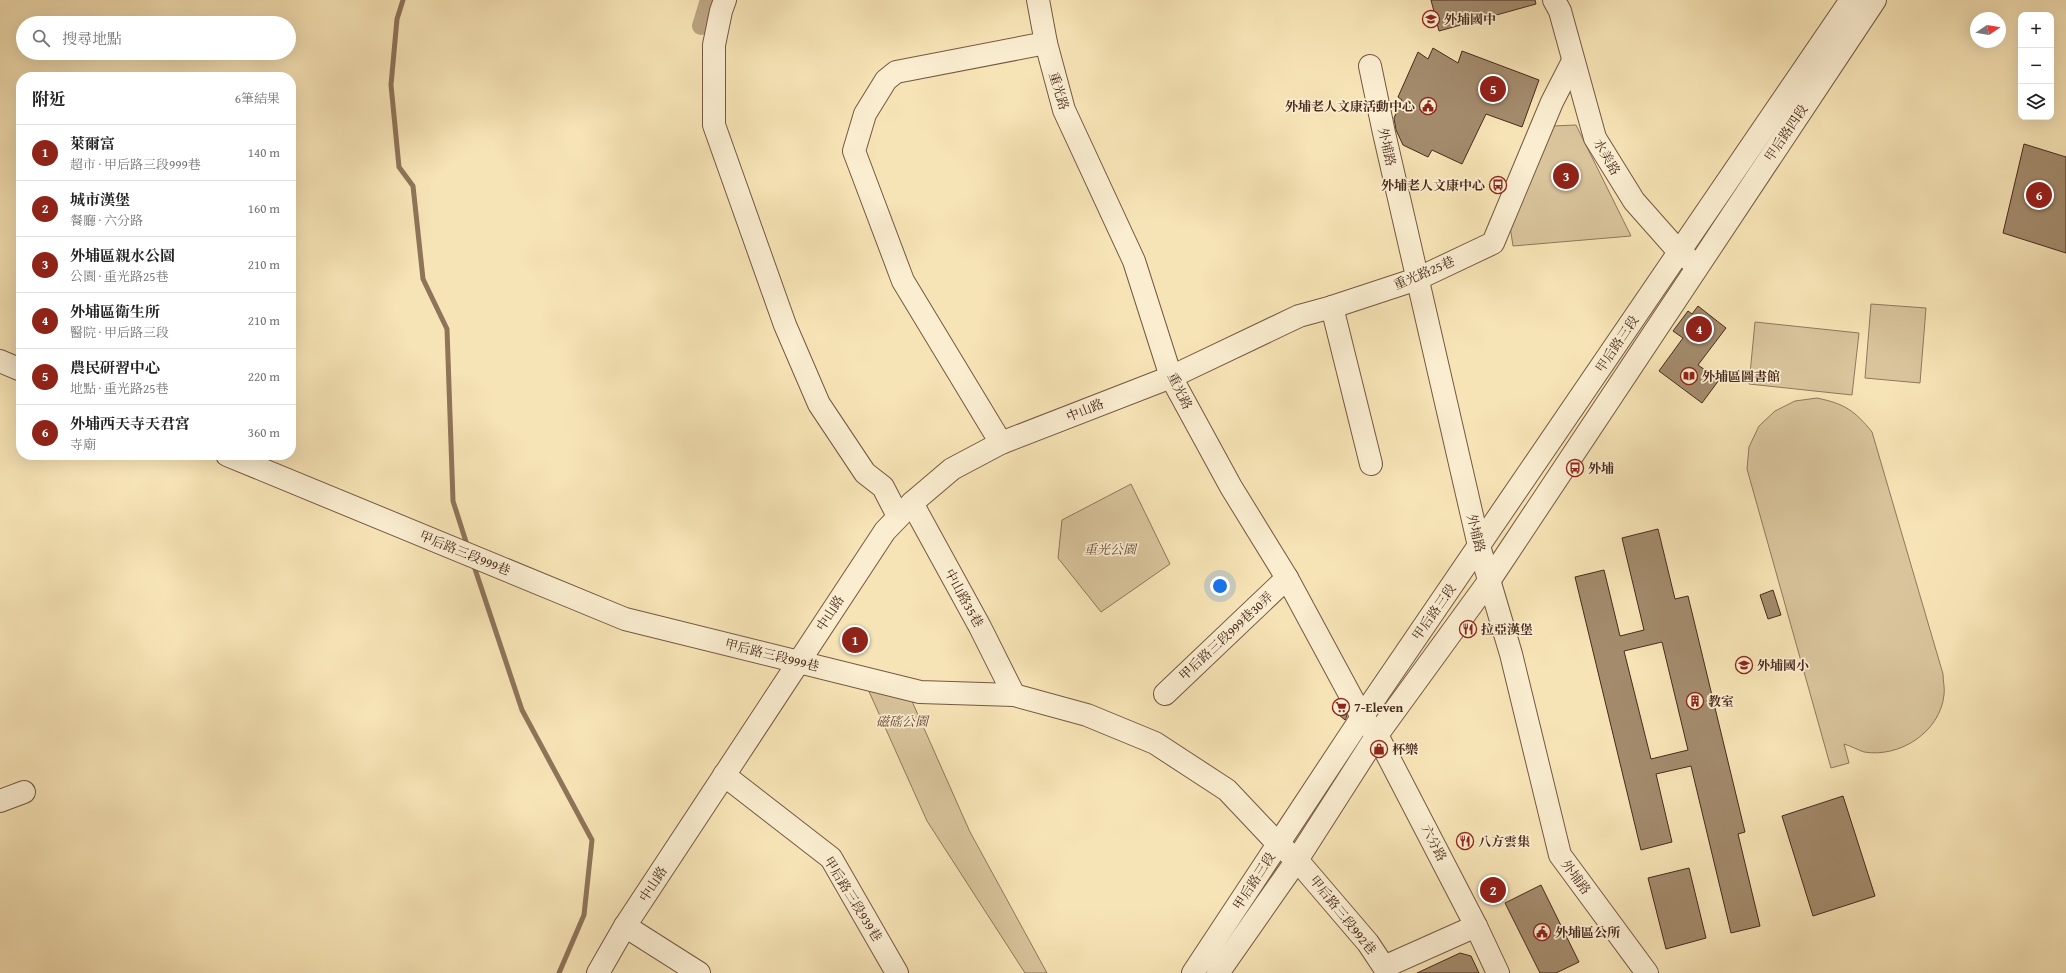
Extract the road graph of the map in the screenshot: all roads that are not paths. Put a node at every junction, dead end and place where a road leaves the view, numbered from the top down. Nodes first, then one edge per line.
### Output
1 (726, 0) edge
2 (1038, 0) edge
3 (1554, 0) edge
4 (1851, 0) edge
5 (1874, 0) edge
6 (1046, 43) junction
7 (1573, 61) junction
8 (1370, 66) dead end
9 (1680, 253) junction
10 (1697, 265) junction
11 (1417, 279) junction
12 (1332, 307) junction
13 (0, 361) edge
14 (16, 368) edge
15 (1171, 376) junction
16 (1001, 443) junction
17 (239, 460) edge
18 (1371, 464) dead end
19 (905, 510) junction
20 (1479, 546) junction
21 (1287, 578) junction
22 (1489, 581) junction
23 (798, 661) junction
24 (1164, 694) dead end
25 (1014, 695) junction
26 (1362, 717) junction
27 (1378, 735) junction
28 (724, 775) junction
29 (24, 792) dead end
30 (0, 801) edge
31 (1278, 844) junction
32 (1297, 860) junction
33 (625, 926) junction
34 (1476, 926) junction
35 (598, 973) edge
36 (699, 973) edge
37 (897, 973) edge
38 (1193, 973) edge
39 (1218, 973) edge
40 (1498, 973) edge
41 (1647, 973) edge

1 - 19 street, 中山路35巷
2 - 6 street, 重光路
3 - 7 street, 水美路
4 - 9 street, 甲后路四段
5 - 10 street, 甲后路四段
6 - 15 street, 重光路
6 - 16 street
7 - 9 street, 水美路
7 - 11 street, 重光路25巷
8 - 11 street, 外埔路
9 - 10 street, 水美路
9 - 20 street, 甲后路三段
10 - 22 street, 甲后路三段
11 - 12 street, 重光路25巷
11 - 20 street, 外埔路
12 - 15 street, 重光路25巷
12 - 18 street
13 - 14 street
15 - 16 street, 中山路
15 - 21 street, 重光路
16 - 19 street, 中山路
17 - 23 street, 甲后路三段999巷
19 - 23 street, 中山路
19 - 25 street, 中山路35巷
20 - 22 street, 外埔路
20 - 26 street, 甲后路三段
21 - 24 street, 甲后路三段999巷30弄
21 - 26 street, 重光路
22 - 27 street, 甲后路三段
22 - 41 street, 外埔路
23 - 25 street, 甲后路三段999巷
23 - 28 street, 中山路
25 - 31 street, 甲后路三段999巷
26 - 27 street, 六分路
26 - 31 street, 甲后路三段
27 - 32 street, 甲后路三段
27 - 34 street, 六分路
28 - 33 street, 中山路
28 - 37 street, 甲后路三段939巷
29 - 30 street
31 - 32 street, 甲后路三段999巷
31 - 38 street, 甲后路三段
32 - 34 street, 甲后路三段992巷
32 - 39 street, 甲后路三段
33 - 35 street, 中山路
33 - 36 street
34 - 40 street, 六分路

